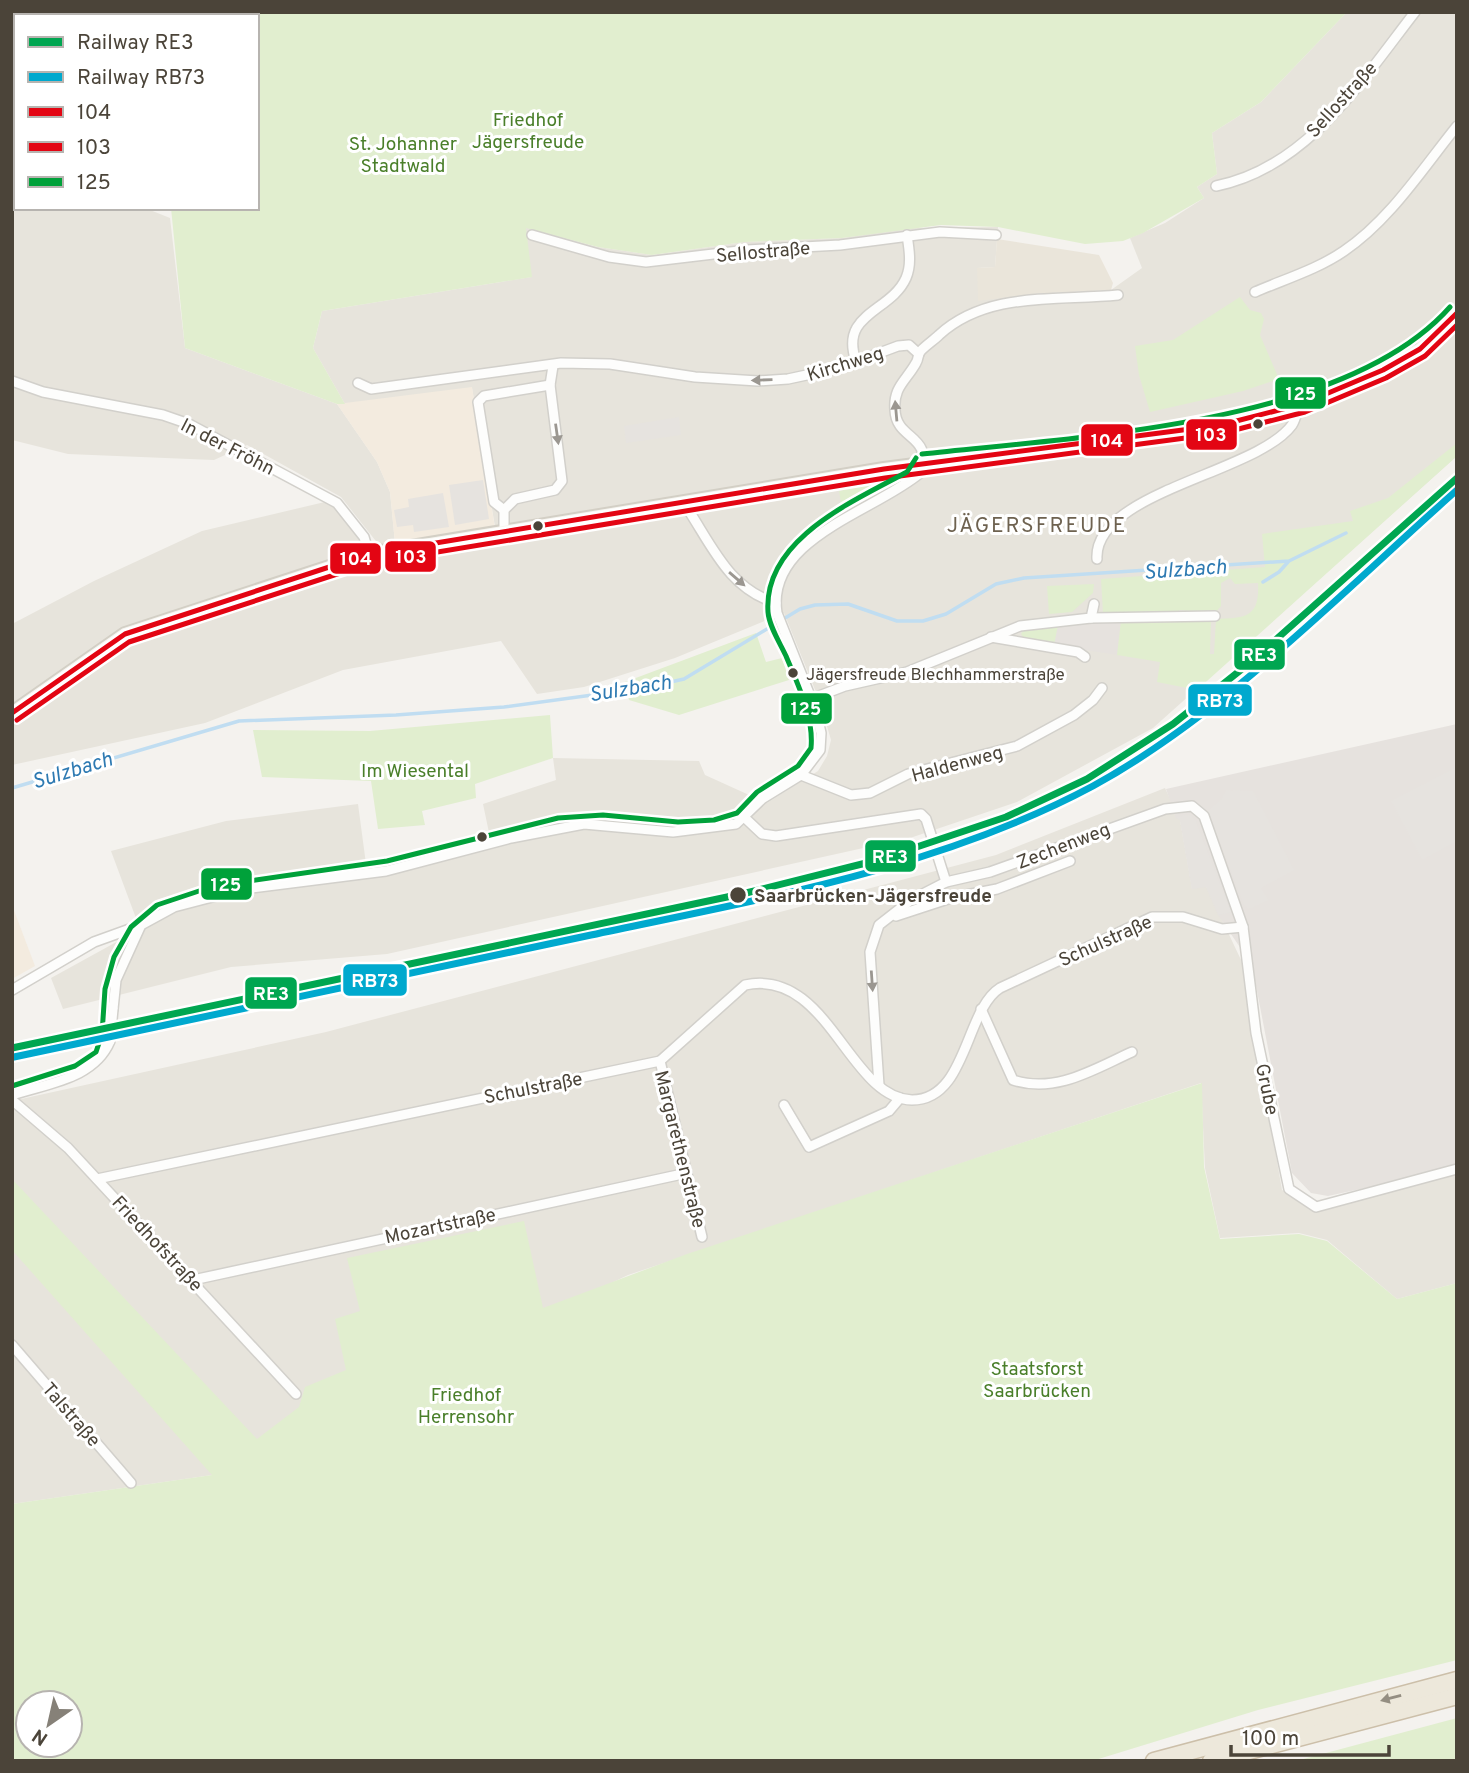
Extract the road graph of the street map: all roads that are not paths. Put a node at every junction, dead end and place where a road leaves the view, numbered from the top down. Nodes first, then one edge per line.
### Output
1 (1415, 12) edge
2 (1457, 126) edge
3 (1216, 187) dead end
4 (531, 235) dead end
5 (907, 235) junction
6 (996, 235) dead end
7 (1255, 292) dead end
8 (1118, 295) dead end
9 (1457, 313) edge
10 (919, 354) junction
11 (856, 361) junction
12 (553, 366) junction
13 (12, 381) edge
14 (358, 383) dead end
15 (550, 385) junction
16 (1299, 405) junction
17 (923, 463) junction
18 (687, 501) junction
19 (504, 510) junction
20 (504, 531) junction
21 (369, 554) junction
22 (1097, 559) dead end
23 (1094, 604) dead end
24 (776, 608) junction
25 (1215, 616) dead end
26 (1091, 618) junction
27 (989, 637) junction
28 (1085, 657) dead end
29 (1102, 688) dead end
30 (811, 699) junction
31 (12, 713) edge
32 (801, 775) junction
33 (1204, 816) joint
34 (745, 818) junction
35 (1070, 861) dead end
36 (946, 882) junction
37 (888, 919) junction
38 (141, 925) junction
39 (1243, 927) junction
40 (12, 990) edge
41 (981, 1009) junction
42 (1132, 1052) dead end
43 (660, 1061) junction
44 (879, 1085) junction
45 (12, 1097) edge
46 (900, 1098) junction
47 (783, 1105) dead end
48 (1457, 1169) edge
49 (687, 1173) junction
50 (97, 1179) junction
51 (702, 1237) dead end
52 (193, 1280) junction
53 (12, 1345) edge
54 (296, 1394) dead end
55 (131, 1483) dead end
56 (1457, 1680) edge
57 (1457, 1696) edge
58 (1154, 1761) edge
59 (1211, 1761) edge

1 - 3 street, Sellostraße
2 - 7 street
4 - 5 street, Sellostraße
5 - 6 street, Sellostraße
5 - 11 street
8 - 10 street
9 - 16 main road
10 - 11 street, Kirchweg
17 -> 10 street
11 -> 12 street, Kirchweg
12 - 14 street, Kirchweg
12 - 15 street
13 - 21 street, In der Fröhn
15 -> 19 street
15 - 19 street
16 - 17 main road
16 - 22 street
17 - 18 main road
17 - 24 street
18 - 20 main road
18 -> 24 street
19 - 20 street
20 - 21 main road
21 - 31 main road
23 - 26 street
24 - 30 street
25 - 26 street
26 - 27 street
27 - 28 street
27 - 30 street
29 - 32 street, Haldenweg
30 - 32 street
32 - 34 street
33 - 36 street, Zechenweg
33 - 39 street, Grube
34 - 36 street
34 - 38 street
35 - 37 street, Zechenweg
36 - 37 street, Zechenweg
37 -> 44 street, Zechenweg
38 - 40 street
38 - 45 street, bridge
39 - 41 street, Schulstraße
39 - 48 street, Grube
41 - 42 street
41 - 46 street, Schulstraße
43 - 44 street, Schulstraße
43 - 49 street, Margarethenstraße
43 - 50 street, Schulstraße
44 - 46 street, Schulstraße
45 - 50 street, Friedhofstraße
46 - 47 street, Schulstraße
49 - 51 street, Margarethenstraße
49 - 52 street, Mozartstraße
50 - 52 street, Friedhofstraße
52 - 54 street, Friedhofstraße
53 - 55 street, Talstraße
56 -> 58 highway
57 - 59 highway

